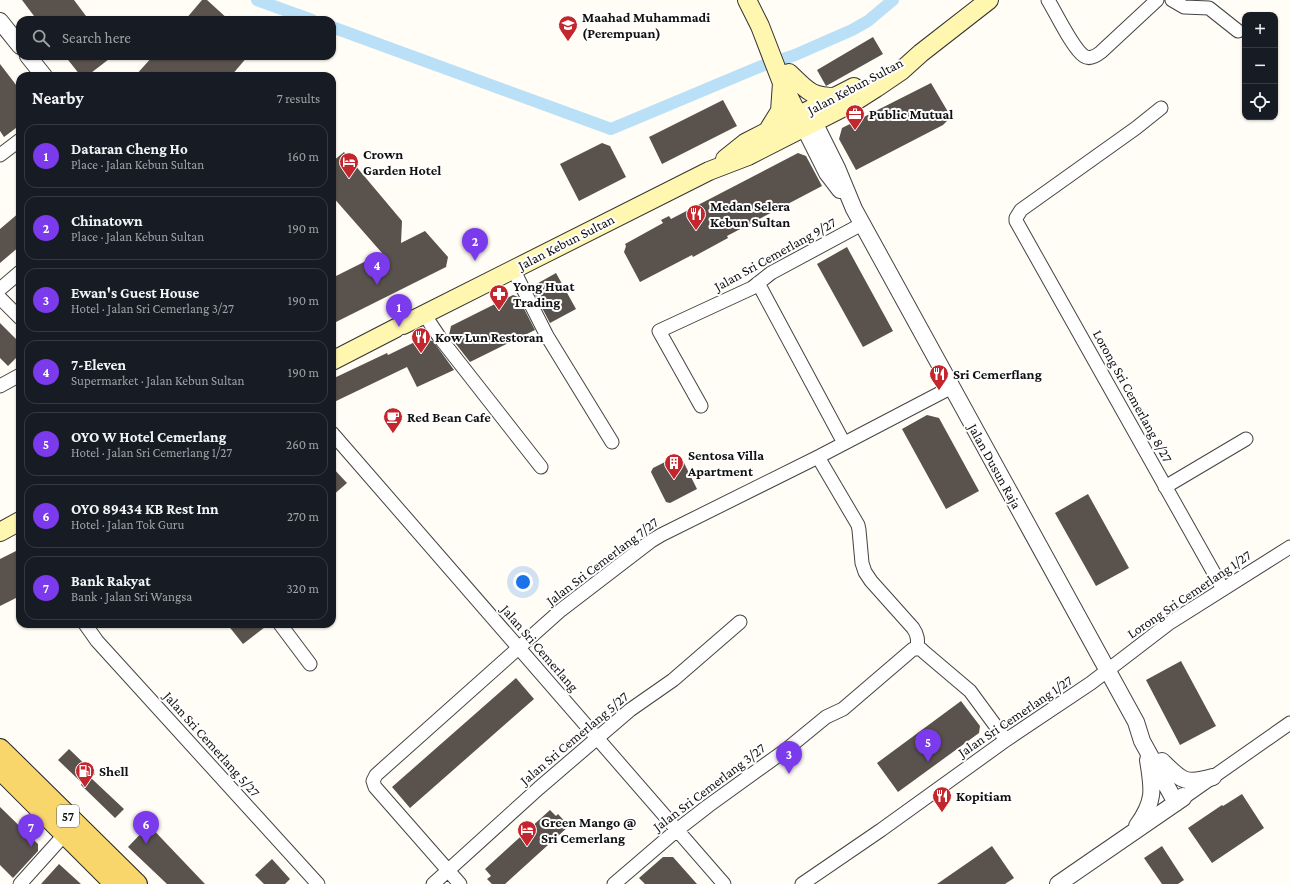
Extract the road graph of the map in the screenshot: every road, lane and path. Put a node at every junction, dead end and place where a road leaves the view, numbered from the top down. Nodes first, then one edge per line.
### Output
1 (747, 0) edge
2 (989, 0) edge
3 (1048, 0) edge
4 (1157, 0) edge
5 (1172, 0) edge
6 (0, 21) edge
7 (1238, 31) dead end
8 (16, 41) edge
9 (921, 53) junction
10 (31, 60) edge
11 (41, 72) edge
12 (784, 75) junction
13 (836, 97) junction
14 (1161, 108) dead end
15 (806, 119) junction
16 (767, 132) junction
17 (16, 143) edge
18 (0, 155) edge
19 (709, 171) junction
20 (862, 224) junction
21 (512, 269) junction
22 (16, 275) edge
23 (758, 283) junction
24 (0, 289) edge
25 (0, 298) edge
26 (16, 314) edge
27 (424, 314) junction
28 (336, 359) edge
29 (16, 378) edge
30 (0, 386) edge
31 (952, 387) junction
32 (701, 406) dead end
33 (336, 438) edge
34 (1246, 439) dead end
35 (612, 442) dead end
36 (844, 443) junction
37 (818, 457) junction
38 (541, 466) dead end
39 (1165, 487) junction
40 (16, 523) edge
41 (0, 532) edge
42 (1290, 547) edge
43 (1223, 589) junction
44 (740, 622) dead end
45 (88, 628) edge
46 (283, 628) edge
47 (519, 648) junction
48 (917, 649) junction
49 (310, 664) dead end
50 (1107, 670) junction
51 (1136, 722) junction
52 (1289, 727) edge
53 (597, 738) junction
54 (1006, 740) junction
55 (1146, 748) junction
56 (0, 749) edge
57 (1162, 761) junction
58 (0, 769) edge
59 (1213, 777) junction
60 (1180, 800) junction
61 (677, 830) junction
62 (1132, 833) junction
63 (65, 834) junction
64 (448, 871) junction
65 (20, 884) edge
66 (115, 884) edge
67 (136, 884) edge
68 (318, 884) edge
69 (432, 884) edge
70 (460, 884) edge
71 (614, 884) edge
72 (724, 884) edge
73 (802, 884) edge
74 (1058, 884) edge

1 - 12 main road
2 - 9 main road, Jalan Kebun Sultan
3 - 4 street
5 - 7 street
6 - 8 street
9 - 13 main road, Jalan Kebun Sultan
9 - 15 main road, Jalan Kebun Sultan
10 - 11 street
12 - 13 main road
12 - 15 main road
12 - 16 main road
13 - 15 main road, Jalan Kebun Sultan
14 - 39 street, Lorong Sri Cemerlang 8/27
15 - 16 main road, Jalan Kebun Sultan
15 - 19 main road, Jalan Kebun Sultan
15 - 20 street, Jalan Dusun Raja
16 - 19 main road, Jalan Kebun Sultan
17 - 18 street
19 - 21 main road, Jalan Kebun Sultan
20 - 23 street, Jalan Sri Cemerlang 9/27
20 - 31 street, Jalan Dusun Raja
21 - 27 main road, Jalan Kebun Sultan
21 - 35 street
22 - 24 street
23 - 32 street, Jalan Sri Cemerlang 9/27
23 - 36 street
25 - 26 street
27 - 28 main road, Jalan Kebun Sultan
27 - 38 street
29 - 30 street
31 - 36 street, Jalan Sri Cemerlang 7/27
31 - 50 street, Jalan Dusun Raja
33 - 47 street, Jalan Sri Cemerlang
34 - 39 street
36 - 37 street, Jalan Sri Cemerlang 7/27
37 - 47 street, Jalan Sri Cemerlang 7/27
37 - 48 street
39 - 43 street, Lorong Sri Cemerlang 8/27
40 - 41 main road
42 - 43 street, Lorong Sri Cemerlang 1/27
43 - 50 street, Lorong Sri Cemerlang 1/27
44 - 53 street, Jalan Sri Cemerlang 5/27
45 - 68 street, Jalan Sri Cemerlang 5/27
46 - 49 street
47 - 53 street, Jalan Sri Cemerlang
47 - 64 street, Jalan Sri Cemerlang 7/27
48 - 54 street
48 - 61 street, Jalan Sri Cemerlang 3/27
50 - 51 street, Jalan Dusun Raja
50 - 54 street, Jalan Sri Cemerlang 1/27
51 - 55 street, Jalan Dusun Raja
51 - 57 street, Jalan Dusun Raja
52 - 59 street
53 - 61 street, Jalan Sri Cemerlang
53 - 64 street, Jalan Sri Cemerlang 5/27
54 - 73 street, Jalan Sri Cemerlang 1/27
55 - 60 street, Jalan Dusun Raja
55 - 62 street
56 - 67 main road, 57
57 - 59 street
57 - 60 street, Jalan Dusun Raja
58 - 63 main road, 57
59 - 60 street
60 - 62 street
61 - 71 street, Jalan Sri Cemerlang 3/27
61 - 72 street, Jalan Sri Cemerlang
62 - 74 street
63 - 65 street
63 - 66 main road, 57
64 - 69 street, Jalan Sri Cemerlang 5/27
64 - 70 street

